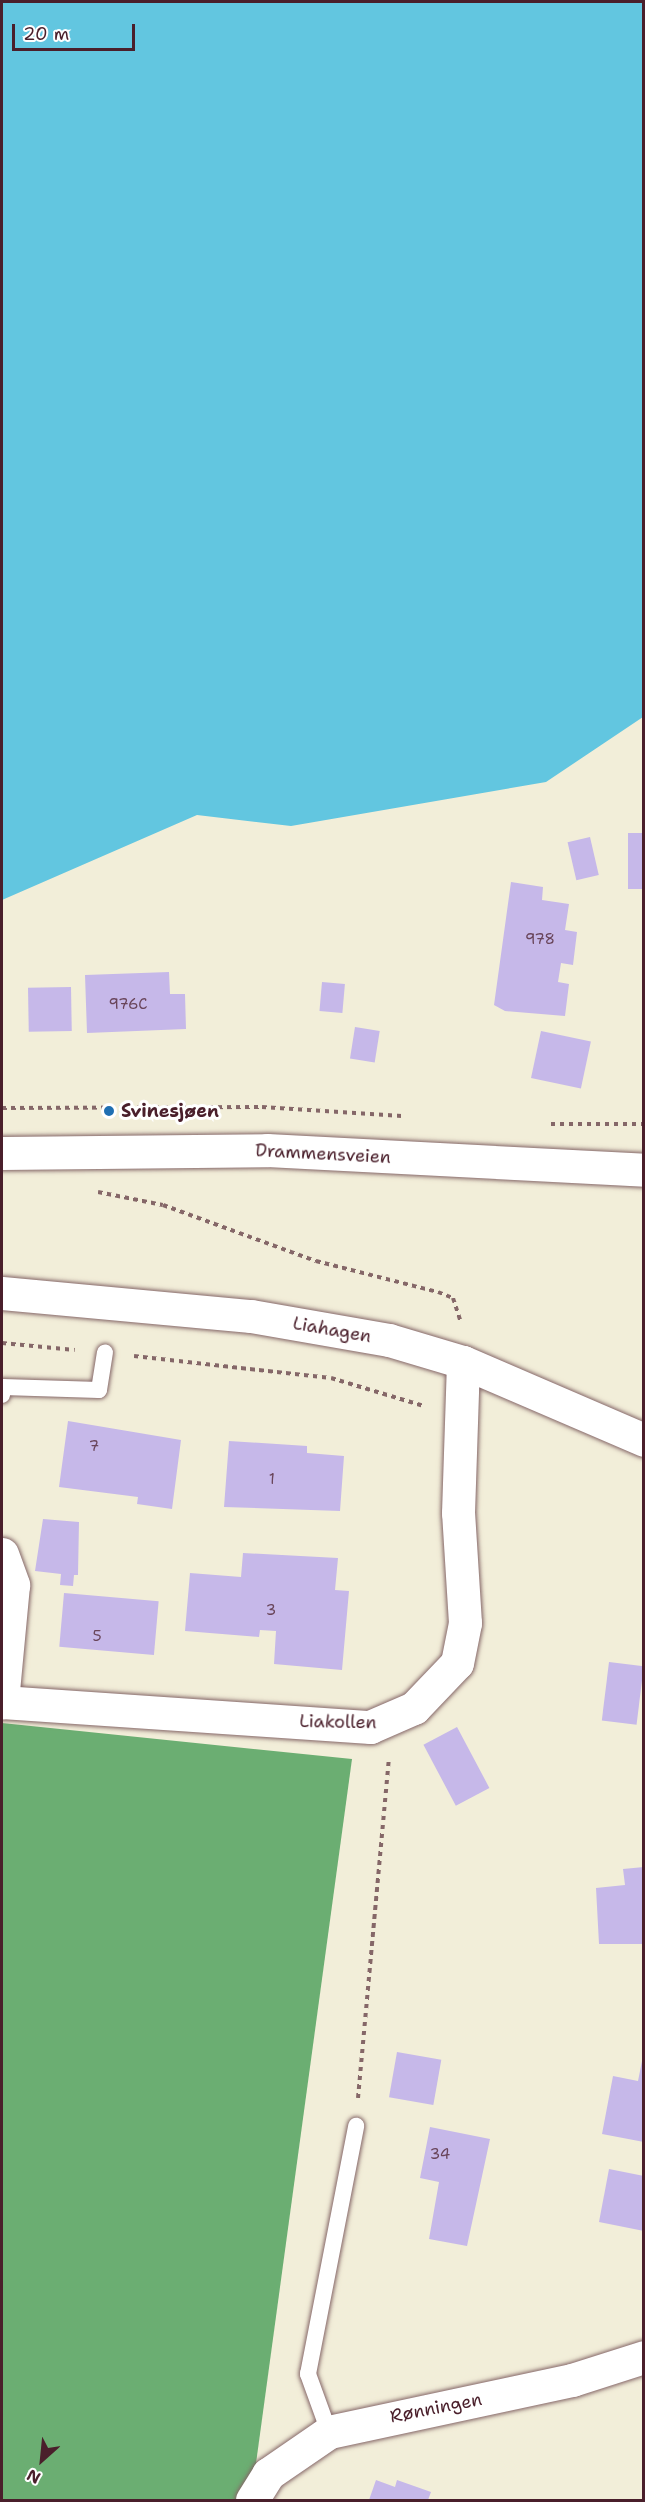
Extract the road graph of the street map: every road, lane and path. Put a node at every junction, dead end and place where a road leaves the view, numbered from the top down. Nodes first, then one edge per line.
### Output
1 (2, 1153) edge
2 (644, 1170) edge
3 (90, 1191) dead end
4 (2, 1293) edge
5 (2, 1344) edge
6 (105, 1352) junction
7 (463, 1362) junction
8 (2, 1395) edge
9 (460, 1419) junction
10 (644, 1440) edge
11 (2, 1554) edge
12 (2, 1702) edge
13 (393, 1721) junction
14 (356, 2126) joint
15 (644, 2357) edge
16 (329, 2432) junction
17 (252, 2500) edge

1 - 2 street, Drammensveien
3 - 7 path
4 - 7 street, Liahagen
5 - 6 path
6 - 8 lane
6 - 9 path
7 - 9 street, Liakollen
7 - 10 street, Liahagen
9 - 13 street, Liakollen
11 - 12 street, Liakollen
12 - 13 street, Liakollen
13 - 14 path
14 - 16 lane
15 - 16 street, Rønningen
16 - 17 street, Rønningen

